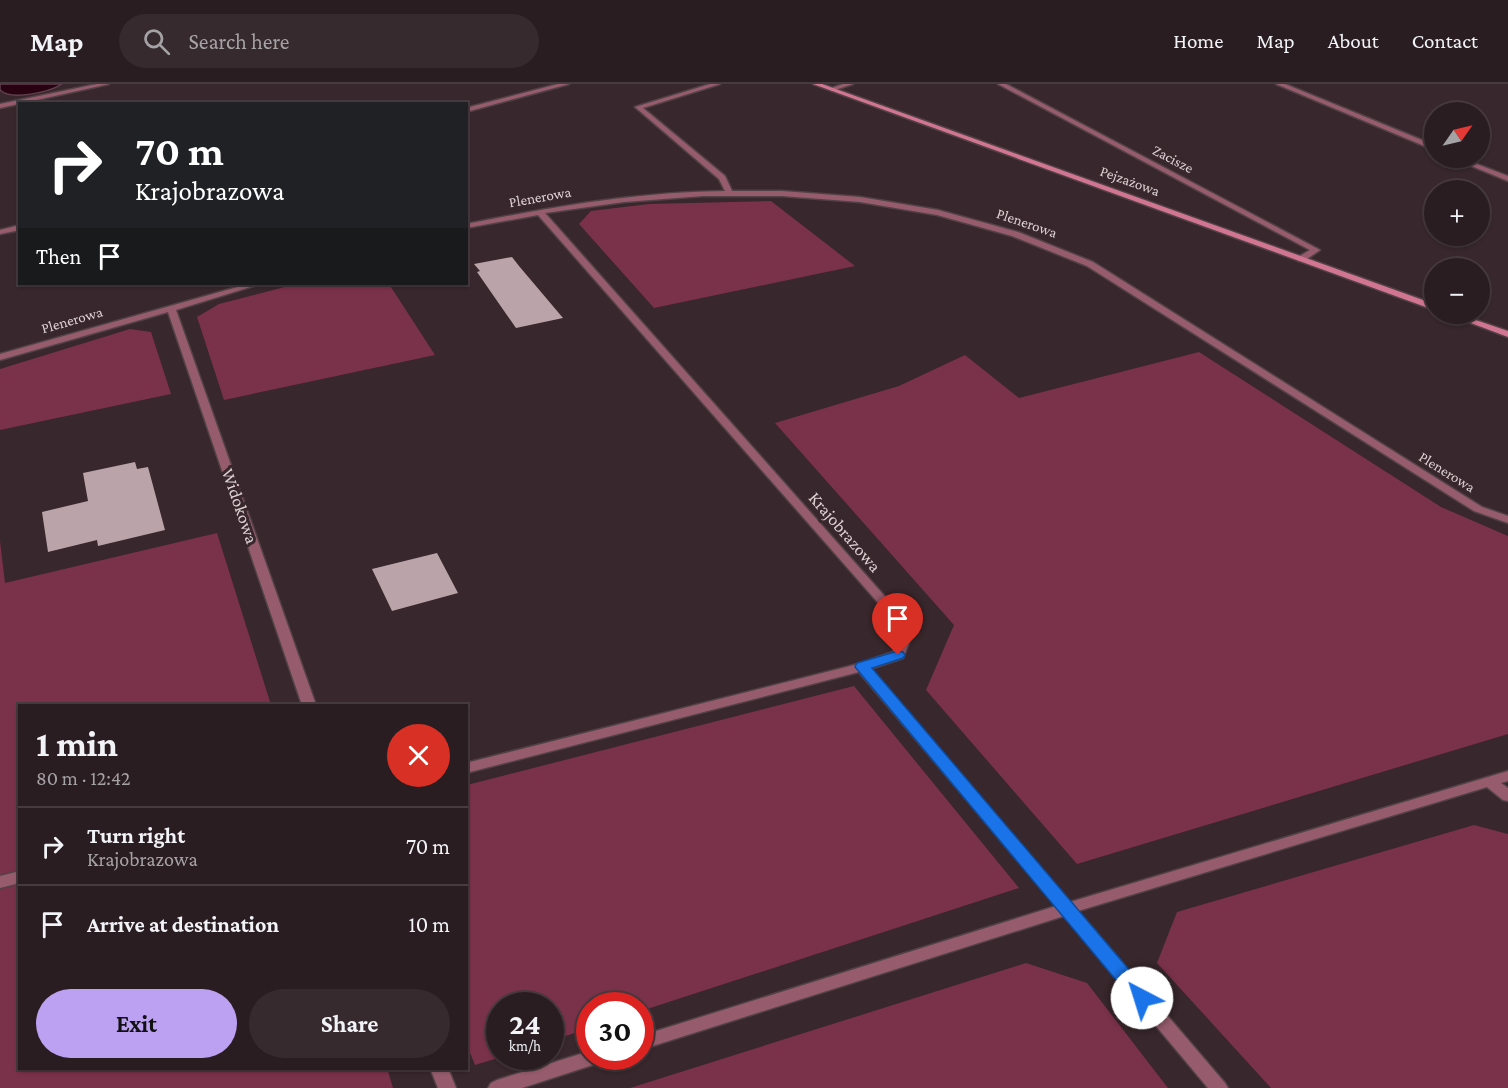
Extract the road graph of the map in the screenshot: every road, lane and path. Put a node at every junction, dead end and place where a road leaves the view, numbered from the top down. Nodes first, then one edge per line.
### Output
1 (106, 84) edge
2 (566, 84) edge
3 (717, 84) edge
4 (816, 84) edge
5 (850, 84) edge
6 (1000, 84) edge
7 (1279, 84) edge
8 (831, 89) junction
9 (18, 102) edge
10 (19, 102) edge
11 (0, 106) edge
12 (468, 109) edge
13 (1424, 144) edge
14 (1481, 168) edge
15 (1508, 179) edge
16 (729, 192) junction
17 (539, 211) junction
18 (468, 226) edge
19 (18, 228) edge
20 (0, 232) edge
21 (1300, 259) junction
22 (252, 285) edge
23 (1424, 303) edge
24 (171, 307) junction
25 (1480, 324) edge
26 (1508, 334) edge
27 (0, 357) edge
28 (1508, 520) edge
29 (862, 667) junction
30 (309, 704) edge
31 (468, 767) edge
32 (1508, 776) edge
33 (1490, 782) junction
34 (1508, 796) edge
35 (18, 878) edge
36 (0, 882) edge
37 (1066, 909) junction
38 (654, 1039) edge
39 (576, 1063) edge
40 (440, 1070) edge
41 (447, 1088) edge
42 (497, 1088) edge
43 (1219, 1088) edge

1 - 10 street
2 - 12 street
3 - 16 street
4 - 8 street, Pejzażowa
5 - 8 street
6 - 21 street, Zacisze
7 - 13 street
8 - 21 street, Pejzażowa
9 - 11 street
14 - 15 street
16 - 17 street, Plenerowa
16 - 28 street, Plenerowa
17 - 18 street, Plenerowa
17 - 29 street, Krajobrazowa
19 - 20 street
21 - 23 street, Pejzażowa
22 - 24 street, Plenerowa
24 - 27 street, Plenerowa
24 - 30 street, Widokowa
25 - 26 street
29 - 31 street
29 - 37 street
32 - 33 street
33 - 34 street
33 - 37 street
35 - 36 street
37 - 38 street
37 - 43 street
39 - 42 street
40 - 41 street

